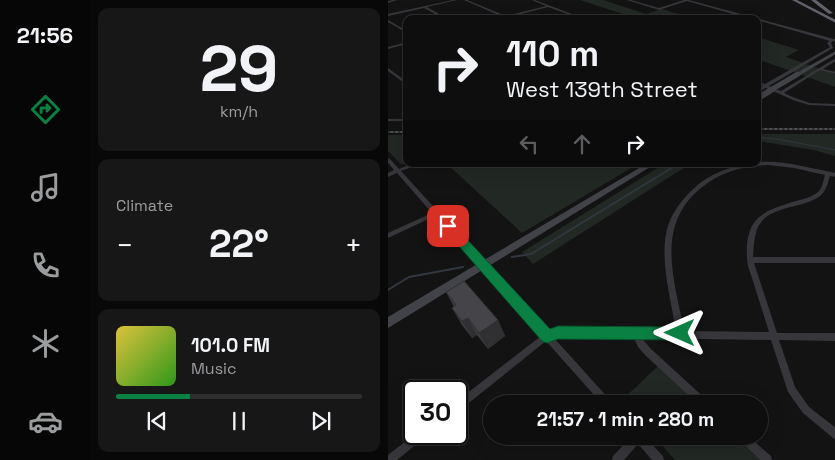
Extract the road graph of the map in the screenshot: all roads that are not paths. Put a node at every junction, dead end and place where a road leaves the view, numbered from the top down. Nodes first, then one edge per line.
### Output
1 (396, 0) edge
2 (456, 0) edge
3 (465, 0) edge
4 (533, 0) edge
5 (628, 0) edge
6 (687, 0) edge
7 (794, 0) edge
8 (799, 0) edge
9 (808, 0) edge
10 (813, 0) edge
11 (388, 2) edge
12 (548, 6) junction
13 (424, 7) junction
14 (833, 14) edge
15 (388, 15) edge
16 (439, 15) edge
17 (500, 15) edge
18 (517, 15) edge
19 (573, 15) edge
20 (741, 15) edge
21 (761, 20) edge
22 (388, 21) edge
23 (836, 21) edge
24 (403, 30) edge
25 (834, 41) edge
26 (403, 44) edge
27 (388, 48) edge
28 (836, 52) edge
29 (836, 59) edge
30 (388, 69) edge
31 (820, 69) junction
32 (836, 73) edge
33 (403, 81) edge
34 (761, 83) edge
35 (766, 85) junction
36 (761, 88) edge
37 (780, 93) junction
38 (761, 97) edge
39 (836, 105) edge
40 (388, 120) edge
41 (403, 120) edge
42 (388, 160) edge
43 (761, 163) edge
44 (408, 167) edge
45 (646, 167) edge
46 (739, 167) edge
47 (398, 171) junction
48 (828, 174) junction
49 (388, 175) edge
50 (836, 175) edge
51 (436, 213) junction
52 (388, 236) edge
53 (750, 260) junction
54 (836, 260) edge
55 (483, 265) junction
56 (388, 323) edge
57 (636, 333) junction
58 (680, 333) junction
59 (547, 336) junction
60 (773, 336) junction
61 (836, 337) edge
62 (600, 395) edge
63 (695, 395) edge
64 (468, 398) edge
65 (836, 435) edge
66 (408, 445) edge
67 (630, 445) edge
68 (646, 445) edge
69 (751, 445) edge
70 (389, 460) edge
71 (617, 460) edge
72 (659, 460) edge
73 (767, 460) edge

1 - 11 street
2 - 13 street
3 - 17 street
4 - 12 street
5 - 6 street
6 - 20 street
7 - 23 highway
8 - 23 highway
9 - 14 highway
10 - 14 highway
12 - 18 street
12 - 19 street
13 - 15 street
13 - 16 street
21 - 25 street
22 - 24 street
25 - 35 street
26 - 27 street
28 - 38 main road, bridge
29 - 31 street
30 - 33 street
31 - 32 street
31 - 37 street
34 - 35 street
35 - 36 street
35 - 37 street
37 - 39 street
40 - 41 street
42 - 47 street
43 - 48 street
44 - 47 street
45 - 55 main road
46 - 58 street
47 - 49 street
47 - 51 street
48 - 50 street
48 - 53 street
51 - 52 street
51 - 55 street
53 - 54 street
53 - 60 street
55 - 56 main road
55 - 59 street
57 - 58 street
57 - 59 street
57 - 63 street
58 - 60 street
59 - 62 street
59 - 64 street
60 - 61 street
60 - 65 street
66 - 70 street
67 - 71 street
68 - 72 street
69 - 73 street

